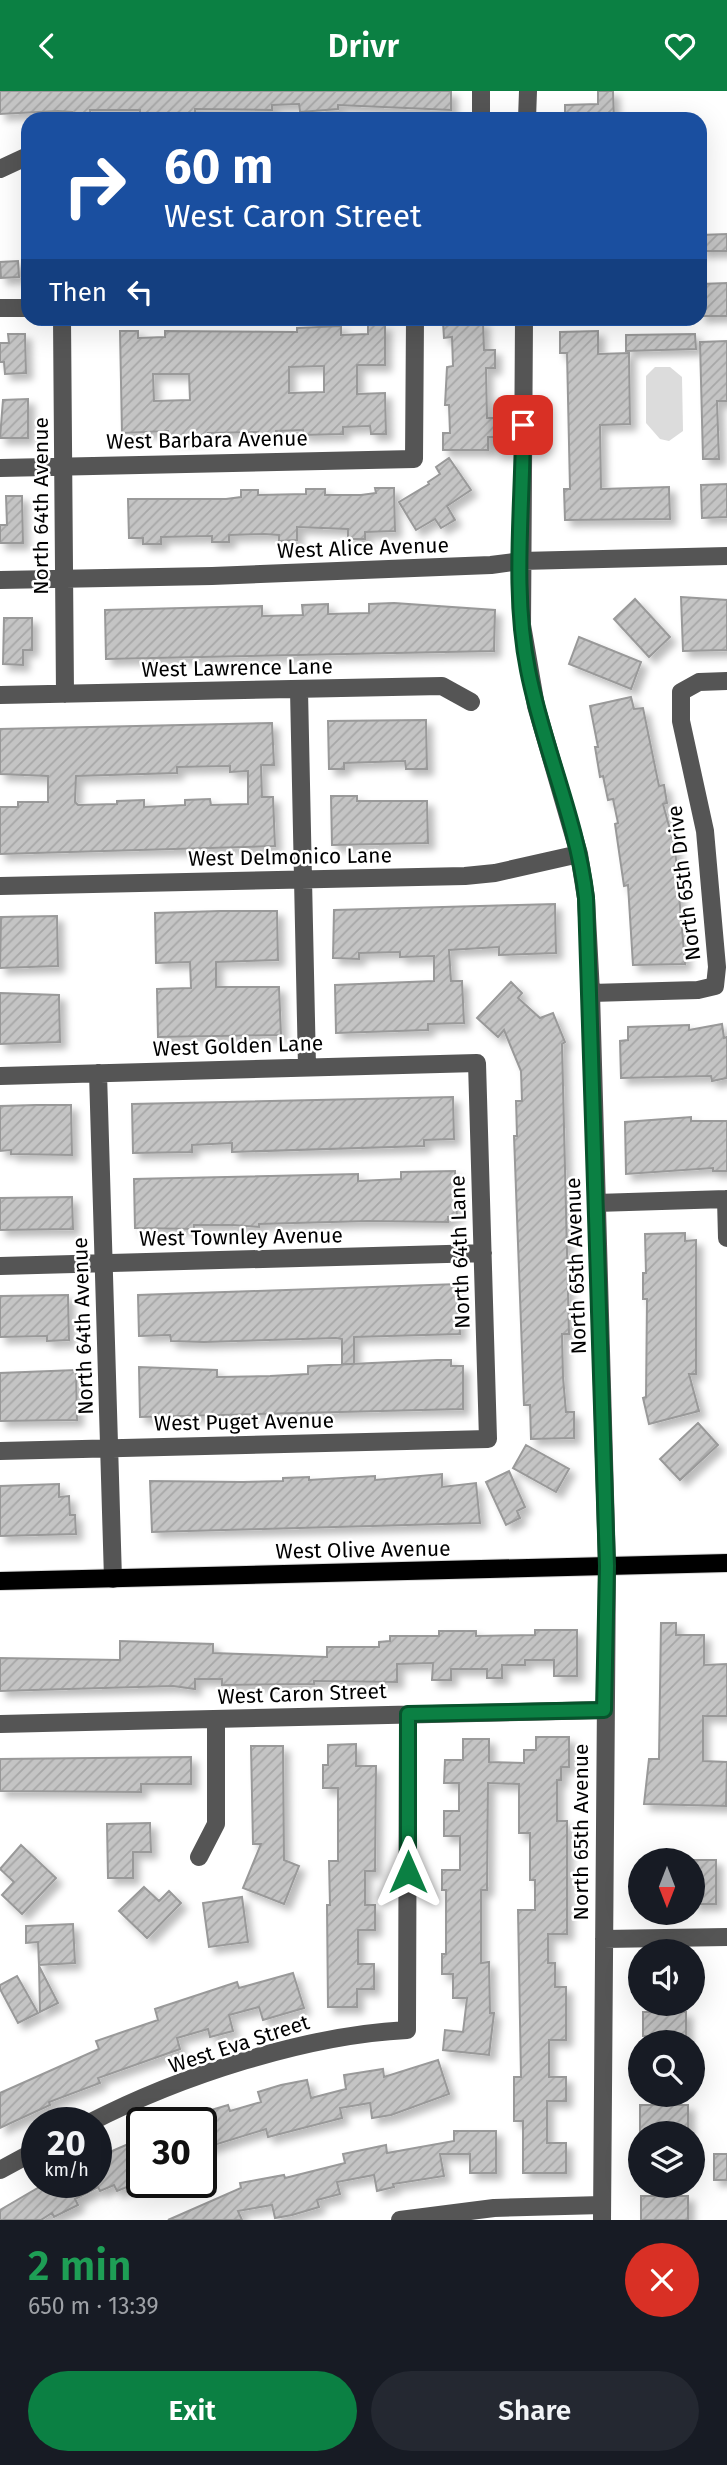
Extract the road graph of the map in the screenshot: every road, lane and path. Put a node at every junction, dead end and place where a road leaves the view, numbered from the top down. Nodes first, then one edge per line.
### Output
1 (481, 91) edge
2 (528, 91) edge
3 (481, 112) edge
4 (527, 112) edge
5 (21, 159) edge
6 (0, 169) edge
7 (0, 308) edge
8 (21, 308) edge
9 (62, 326) edge
10 (415, 326) edge
11 (524, 326) edge
12 (63, 466) junction
13 (0, 468) edge
14 (727, 556) edge
15 (521, 561) junction
16 (64, 579) junction
17 (0, 580) edge
18 (727, 681) edge
19 (299, 690) junction
20 (65, 694) junction
21 (0, 695) edge
22 (471, 702) dead end
23 (579, 854) junction
24 (303, 879) junction
25 (0, 886) edge
26 (591, 993) junction
27 (477, 1063) joint
28 (307, 1067) junction
29 (98, 1073) junction
30 (0, 1076) edge
31 (726, 1199) edge
32 (596, 1203) junction
33 (727, 1238) edge
34 (482, 1253) junction
35 (104, 1263) junction
36 (0, 1266) edge
37 (488, 1439) joint
38 (109, 1448) junction
39 (0, 1451) edge
40 (727, 1563) edge
41 (607, 1566) junction
42 (113, 1579) junction
43 (0, 1581) edge
44 (604, 1710) junction
45 (408, 1714) junction
46 (216, 1719) junction
47 (0, 1724) edge
48 (200, 1857) dead end
49 (727, 1937) edge
50 (604, 1939) junction
51 (112, 2114) edge
52 (21, 2159) edge
53 (0, 2170) edge
54 (602, 2213) edge
55 (400, 2220) edge

1 - 3 street
2 - 4 street
5 - 6 street
7 - 8 street
9 - 12 street, North 64th Avenue
10 - 12 street, West Barbara Avenue
11 - 15 street, North 65th Avenue
12 - 13 street, West Barbara Avenue
12 - 16 street, North 64th Avenue
14 - 15 street, West Alice Avenue
15 - 16 street, West Alice Avenue
15 - 23 street, North 65th Avenue
16 - 17 street, West Alice Avenue
16 - 20 street, North 64th Avenue
18 - 26 street, North 65th Drive
19 - 20 street, West Lawrence Lane
19 - 22 street, West Lawrence Lane
19 - 24 street
20 - 21 street, West Lawrence Lane
23 - 24 street, West Delmonico Lane
23 - 26 street, North 65th Avenue
24 - 25 street, West Delmonico Lane
24 - 28 street
26 - 32 street, North 65th Avenue
27 - 28 street, West Golden Lane
27 - 34 street, North 64th Lane
28 - 29 street, West Golden Lane
29 - 30 street, West Golden Lane
29 - 35 street, North 64th Avenue
31 - 32 street
31 - 33 street
32 - 41 street, North 65th Avenue
34 - 35 street, West Townley Avenue
34 - 37 street, North 64th Lane
35 - 36 street, West Townley Avenue
35 - 38 street, North 64th Avenue
37 - 38 street, West Puget Avenue
38 - 39 street, West Puget Avenue
38 - 42 street, North 64th Avenue
40 - 41 main road, West Olive Avenue
41 - 42 main road, West Olive Avenue
41 - 44 street, North 65th Avenue
42 - 43 main road, West Olive Avenue
44 - 45 street, West Caron Street
44 - 50 street, North 65th Avenue
45 - 46 street, West Caron Street
45 - 51 street, West Eva Street
46 - 47 street, West Caron Street
46 - 48 street
49 - 50 street
50 - 54 street, North 65th Avenue
52 - 53 street
54 - 55 street

